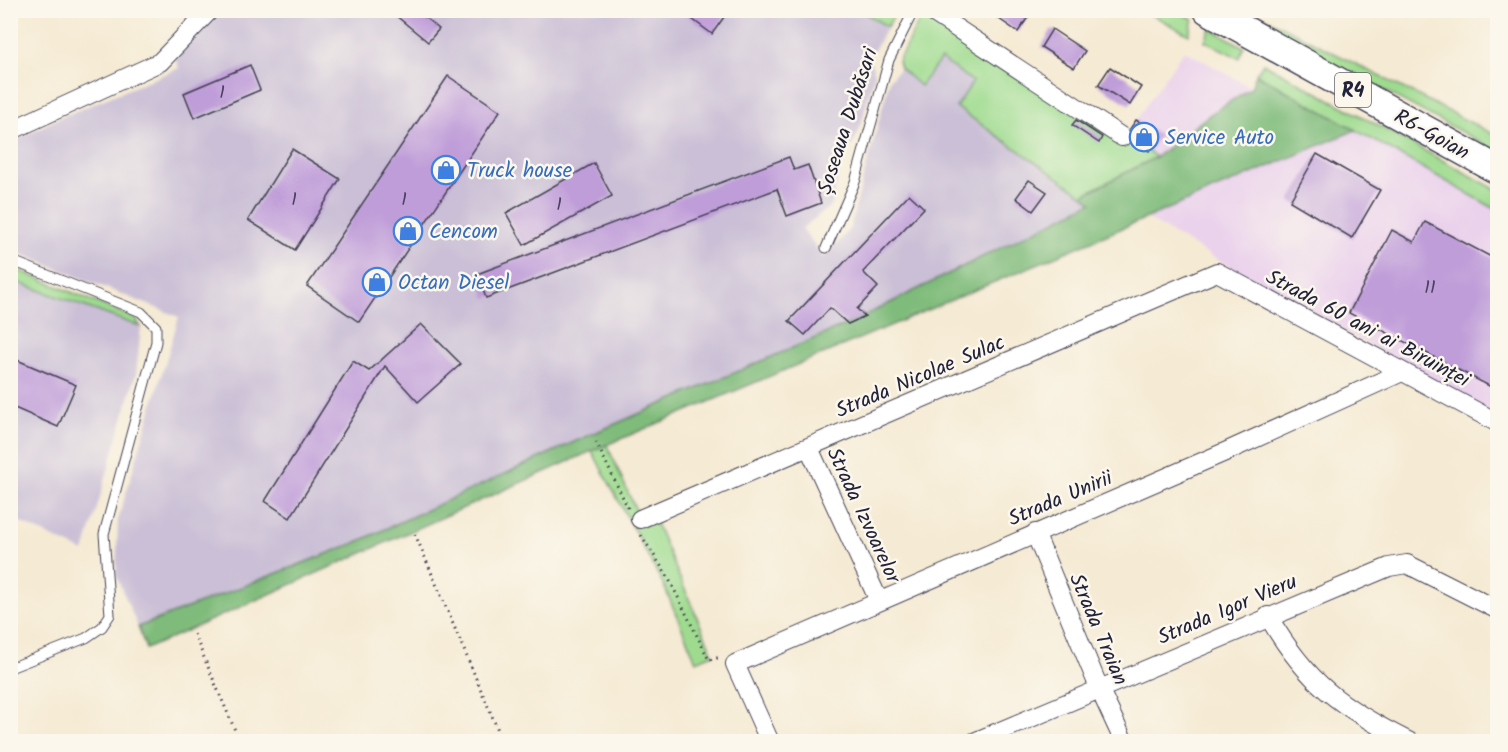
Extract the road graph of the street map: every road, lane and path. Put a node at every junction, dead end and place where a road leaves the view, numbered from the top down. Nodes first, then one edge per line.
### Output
1 (210, 10) edge
2 (914, 10) edge
3 (929, 10) edge
4 (1208, 10) edge
5 (10, 132) edge
6 (1122, 137) dead end
7 (1497, 170) edge
8 (826, 248) dead end
9 (10, 260) edge
10 (1217, 272) joint
11 (1402, 372) junction
12 (1497, 423) edge
13 (596, 442) dead end
14 (808, 448) junction
15 (635, 519) junction
16 (1035, 533) junction
17 (415, 534) dead end
18 (879, 601) junction
19 (1497, 610) edge
20 (1268, 616) junction
21 (194, 634) dead end
22 (735, 664) junction
23 (10, 668) edge
24 (1099, 688) junction
25 (240, 741) edge
26 (503, 741) edge
27 (770, 741) edge
28 (974, 741) edge
29 (1124, 741) edge
30 (1410, 741) edge

1 - 5 street
2 - 8 lane, Șoseaua Dubăsari
3 - 6 street
4 - 7 main road, R6-Goian / R4
9 - 23 lane
10 - 11 street, Strada 60 ani ai Biruinței
10 - 14 street, Strada Nicolae Sulac
11 - 12 street, Strada 60 ani ai Biruinței
11 - 16 street, Strada Unirii
13 - 15 path
14 - 15 street, Strada Nicolae Sulac
14 - 18 street, Strada Izvoarelor
15 - 22 path
16 - 18 street, Strada Unirii
16 - 24 street, Strada Traian
17 - 26 path
18 - 22 street, Strada Unirii
19 - 20 street, Strada Igor Vieru
20 - 24 street, Strada Igor Vieru
20 - 30 street
21 - 25 path
22 - 27 street
24 - 28 street, Strada Igor Vieru
24 - 29 street, Strada Traian

